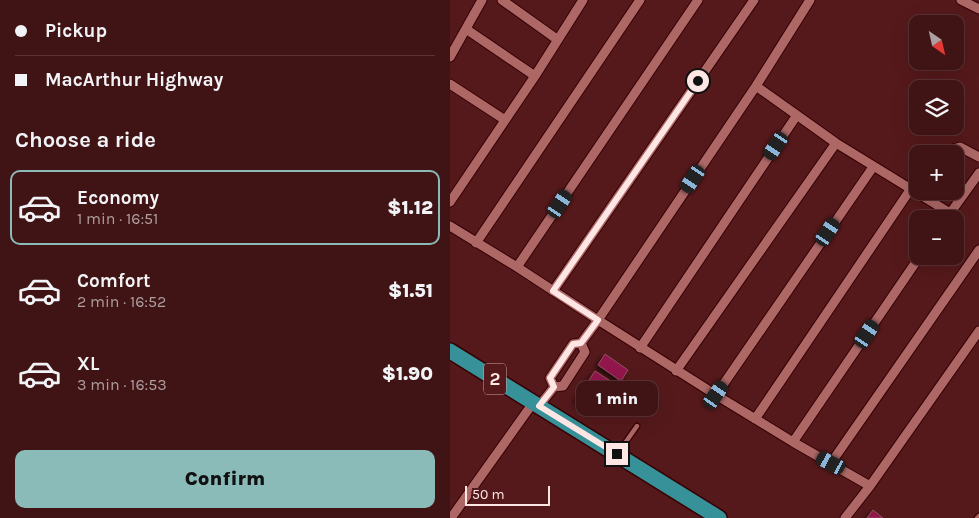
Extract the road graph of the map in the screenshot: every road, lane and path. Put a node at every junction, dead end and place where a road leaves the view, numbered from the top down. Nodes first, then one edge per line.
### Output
1 (482, 0) edge
2 (502, 0) edge
3 (640, 0) edge
4 (698, 0) edge
5 (754, 0) edge
6 (810, 0) edge
7 (960, 0) edge
8 (581, 1) edge
9 (979, 9) edge
10 (466, 29) junction
11 (558, 40) junction
12 (450, 57) edge
13 (535, 76) junction
14 (450, 84) edge
15 (756, 86) junction
16 (797, 115) junction
17 (504, 120) junction
18 (836, 143) junction
19 (964, 149) edge
20 (979, 157) edge
21 (873, 167) junction
22 (979, 173) edge
23 (909, 189) edge
24 (909, 191) edge
25 (931, 200) edge
26 (450, 202) edge
27 (941, 210) edge
28 (952, 210) edge
29 (450, 226) edge
30 (476, 243) junction
31 (979, 250) edge
32 (914, 265) edge
33 (517, 267) junction
34 (553, 291) junction
35 (598, 320) junction
36 (979, 331) edge
37 (581, 343) junction
38 (640, 348) junction
39 (450, 351) edge
40 (676, 371) junction
41 (554, 387) junction
42 (716, 395) junction
43 (536, 404) junction
44 (755, 419) junction
45 (637, 426) dead end
46 (793, 442) junction
47 (617, 454) junction
48 (831, 463) junction
49 (870, 486) junction
50 (451, 518) edge
51 (719, 518) edge
52 (845, 518) edge

1 - 10 street
2 - 11 street
3 - 30 street
4 - 33 street
5 - 34 street
6 - 15 street
7 - 9 street
8 - 11 street
10 - 12 street
10 - 13 street
11 - 13 street
13 - 17 street
14 - 17 street
15 - 16 street
15 - 35 street
16 - 18 street
16 - 38 street
17 - 26 street
18 - 21 street
18 - 40 street
19 - 20 street
21 - 23 street
21 - 42 street
22 - 28 street
24 - 44 street
25 - 27 street
29 - 30 street
30 - 33 street
31 - 48 street
32 - 46 street
33 - 34 street
34 - 35 street
35 - 37 street
35 - 38 street
36 - 49 street
37 - 41 street
37 - 41 street
38 - 40 street
39 - 43 highway, 2
40 - 42 street
41 - 43 street
42 - 44 street
43 - 47 highway, 2
43 - 50 street
44 - 46 street
45 - 47 lane
46 - 48 street
47 - 51 highway, 2
48 - 49 street
49 - 52 street

